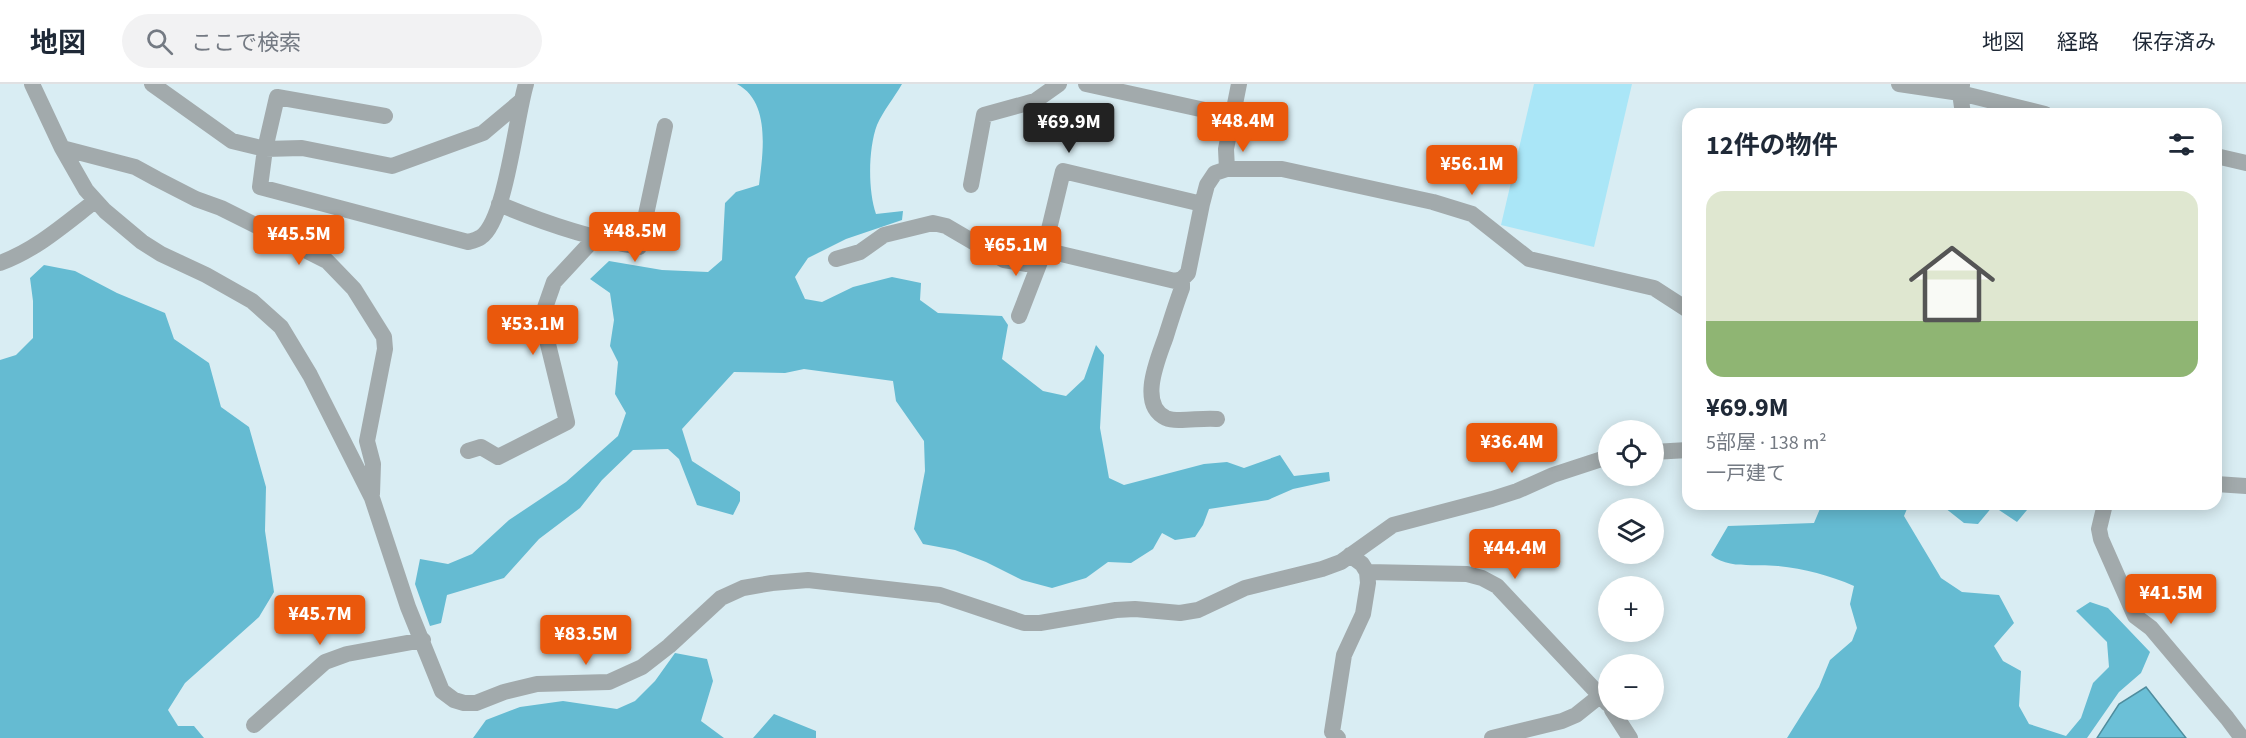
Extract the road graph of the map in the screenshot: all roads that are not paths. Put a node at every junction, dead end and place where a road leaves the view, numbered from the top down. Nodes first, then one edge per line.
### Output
1 (32, 84) edge
2 (152, 84) edge
3 (526, 84) edge
4 (1059, 84) edge
5 (1086, 84) edge
6 (1239, 84) edge
7 (1899, 84) edge
8 (1961, 88) edge
9 (1128, 89) edge
10 (520, 102) junction
11 (1963, 108) edge
12 (2026, 108) edge
13 (385, 116) dead end
14 (1232, 116) junction
15 (665, 126) dead end
16 (62, 148) junction
17 (265, 149) junction
18 (2222, 158) edge
19 (2246, 164) edge
20 (1227, 169) junction
21 (971, 185) dead end
22 (95, 201) junction
23 (499, 204) junction
24 (1202, 204) junction
25 (594, 239) junction
26 (1042, 255) junction
27 (836, 259) dead end
28 (0, 263) edge
29 (1182, 279) junction
30 (1682, 306) edge
31 (1018, 316) dead end
32 (1217, 419) dead end
33 (1682, 450) edge
34 (468, 451) dead end
35 (1664, 451) edge
36 (1598, 460) edge
37 (2222, 484) edge
38 (2246, 486) edge
39 (372, 498) junction
40 (2103, 510) edge
41 (1350, 555) junction
42 (1367, 572) junction
43 (423, 640) junction
44 (1598, 693) edge
45 (1598, 702) edge
46 (1618, 720) edge
47 (254, 725) dead end
48 (1338, 738) edge
49 (1492, 738) edge
50 (1630, 738) edge
51 (2242, 738) edge

1 - 16 street
2 - 17 street
3 - 10 street
4 - 21 street
5 - 9 street
6 - 14 street
7 - 8 street
8 - 11 street
8 - 12 street
9 - 14 street
10 - 17 street
10 - 23 street
13 - 17 street
14 - 20 street
15 - 25 street
16 - 22 street
16 - 39 street
17 - 23 street
18 - 19 street
20 - 24 street
20 - 30 street
22 - 28 street
22 - 39 street
23 - 25 street
24 - 26 street
24 - 29 street
25 - 34 street
26 - 27 street
26 - 29 street
26 - 31 street
29 - 32 street
33 - 35 street
36 - 41 street
37 - 38 street
39 - 43 street
40 - 51 street
41 - 42 street
41 - 43 street
42 - 44 street
42 - 48 street
43 - 47 street
45 - 49 street
46 - 50 street

